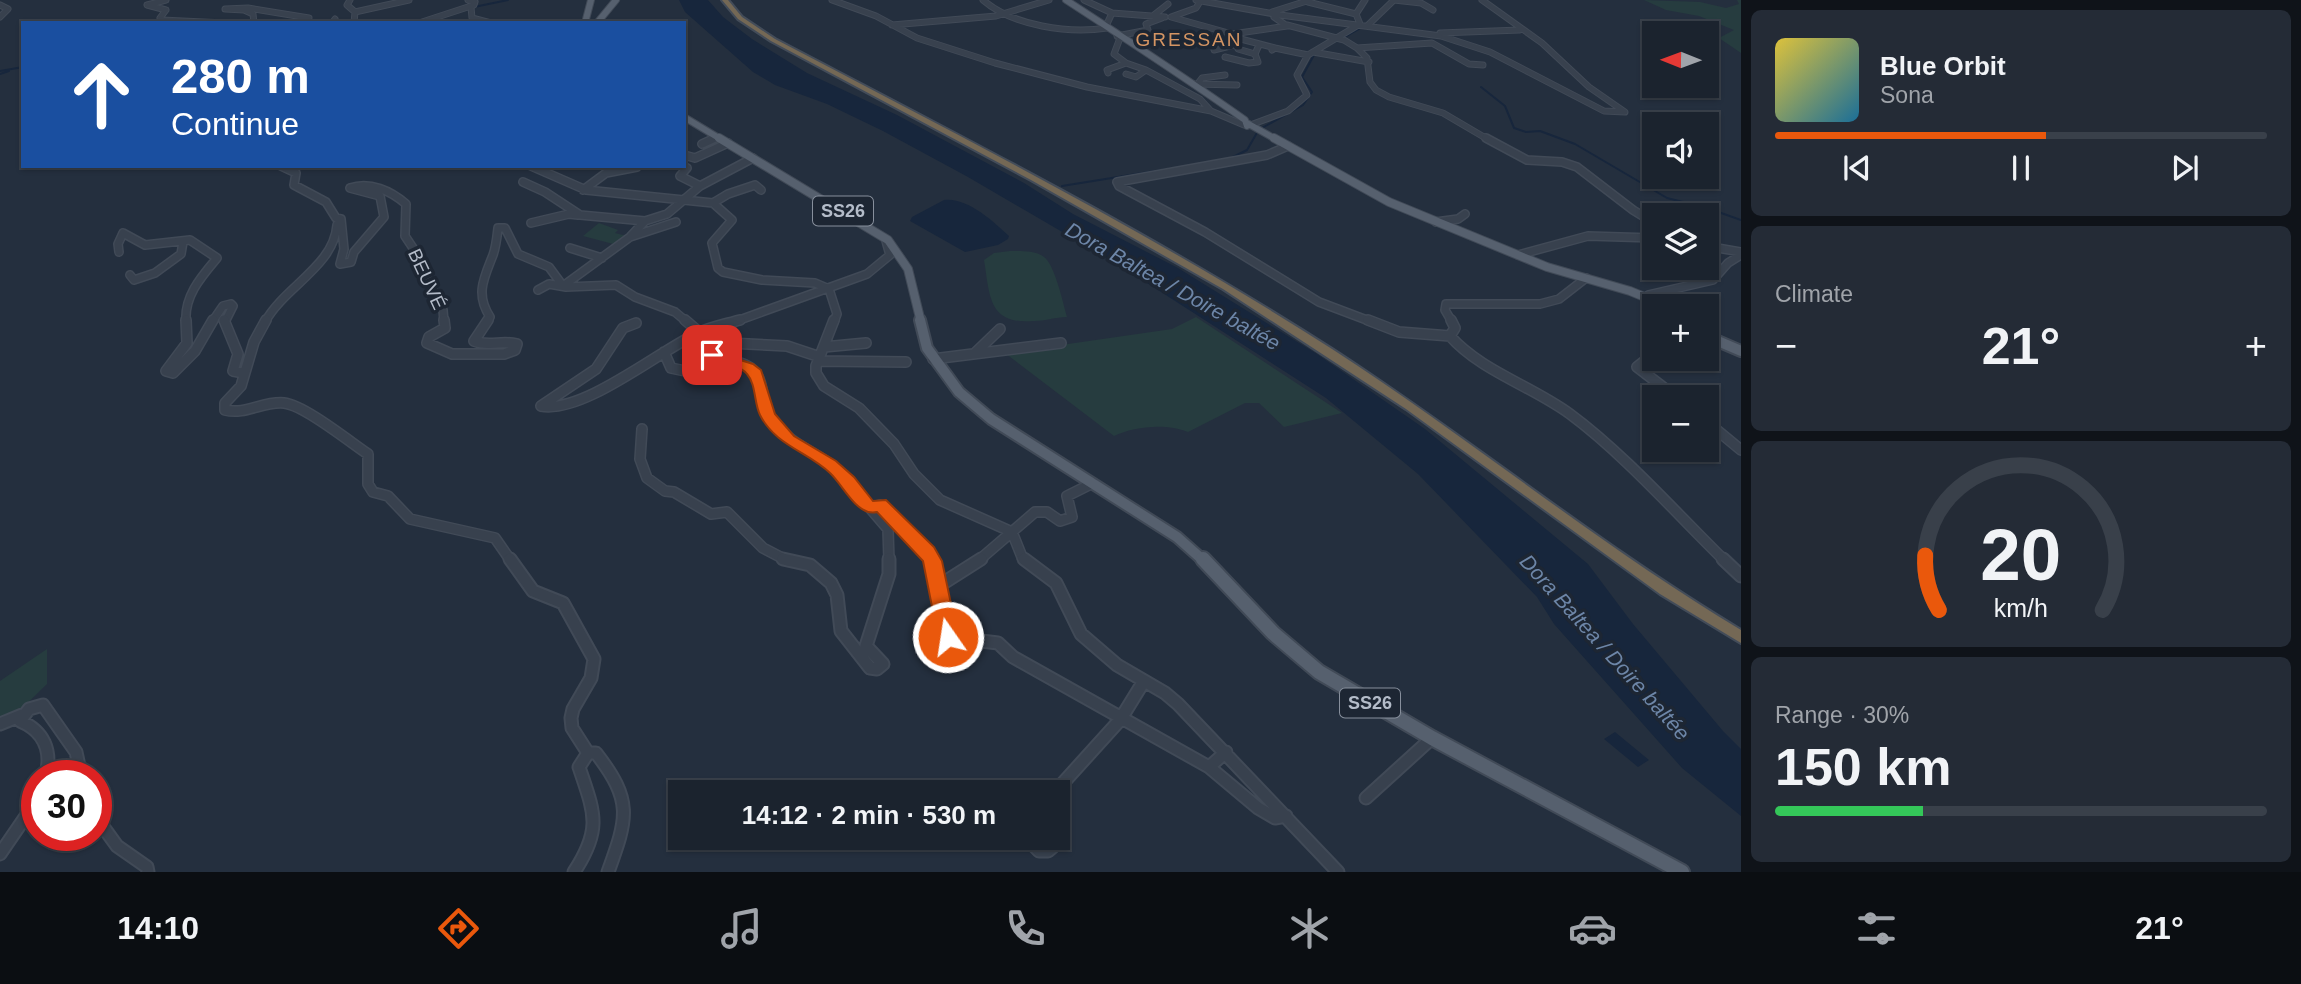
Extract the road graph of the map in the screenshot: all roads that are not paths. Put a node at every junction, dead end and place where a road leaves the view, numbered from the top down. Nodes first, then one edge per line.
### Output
1 (166, 0) edge
2 (350, 0) edge
3 (409, 0) edge
4 (468, 0) edge
5 (591, 0) edge
6 (608, 0) edge
7 (616, 0) edge
8 (727, 0) edge
9 (832, 0) edge
10 (983, 0) edge
11 (1066, 0) edge
12 (1084, 0) edge
13 (1198, 0) edge
14 (1365, 0) edge
15 (1394, 0) edge
16 (1482, 0) edge
17 (1308, 1) edge
18 (1049, 4) edge
19 (1168, 4) dead end
20 (0, 5) edge
21 (471, 7) junction
22 (1433, 10) dead end
23 (355, 12) junction
24 (1006, 13) junction
25 (1112, 13) junction
26 (1266, 13) junction
27 (1356, 13) junction
28 (1154, 15) junction
29 (0, 17) edge
30 (1168, 17) junction
31 (440, 18) edge
32 (183, 21) edge
33 (254, 21) edge
34 (309, 21) edge
35 (354, 21) edge
36 (483, 21) edge
37 (586, 21) edge
38 (596, 21) edge
39 (597, 21) edge
40 (1287, 24) junction
41 (892, 25) junction
42 (1359, 25) junction
43 (1517, 25) junction
44 (1367, 26) junction
45 (1107, 27) junction
46 (1407, 31) junction
47 (1426, 34) junction
48 (1232, 36) junction
49 (1118, 37) junction
50 (1341, 39) junction
51 (1282, 42) dead end
52 (1432, 43) junction
53 (1234, 45) junction
54 (1259, 45) junction
55 (1357, 48) junction
56 (1272, 49) junction
57 (1214, 50) dead end
58 (1311, 53) junction
59 (1255, 54) junction
60 (1226, 57) dead end
61 (1126, 62) junction
62 (1369, 62) junction
63 (1483, 65) dead end
64 (1146, 70) junction
65 (1108, 73) dead end
66 (1126, 74) dead end
67 (1225, 75) dead end
68 (1196, 83) junction
69 (1123, 85) dead end
70 (1237, 85) dead end
71 (1112, 90) junction
72 (1211, 111) junction
73 (686, 118) edge
74 (1249, 125) junction
75 (718, 137) junction
76 (728, 143) junction
77 (702, 144) dead end
78 (1289, 146) junction
79 (686, 156) edge
80 (753, 158) junction
81 (285, 168) edge
82 (535, 168) edge
83 (631, 168) edge
84 (687, 169) dead end
85 (523, 183) dead end
86 (699, 186) junction
87 (583, 190) junction
88 (761, 190) dead end
89 (685, 199) junction
90 (713, 203) junction
91 (1465, 214) dead end
92 (580, 215) junction
93 (1642, 216) edge
94 (337, 218) junction
95 (645, 220) junction
96 (676, 222) dead end
97 (1436, 222) junction
98 (531, 223) dead end
99 (630, 237) junction
100 (1642, 238) edge
101 (888, 240) junction
102 (183, 242) junction
103 (570, 248) dead end
104 (1719, 249) edge
105 (119, 252) dead end
106 (1741, 253) edge
107 (1518, 255) junction
108 (601, 258) junction
109 (1586, 278) junction
110 (133, 286) dead end
111 (563, 286) junction
112 (829, 289) junction
113 (538, 290) dead end
114 (1654, 294) edge
115 (1642, 296) edge
116 (636, 323) dead end
117 (712, 328) junction
118 (1000, 330) dead end
119 (699, 332) junction
120 (1450, 336) junction
121 (708, 342) junction
122 (1719, 342) edge
123 (866, 343) dead end
124 (1061, 343) dead end
125 (1741, 351) edge
126 (664, 352) junction
127 (821, 355) junction
128 (970, 355) junction
129 (933, 359) junction
130 (906, 362) dead end
131 (1642, 363) edge
132 (685, 371) dead end
133 (244, 373) junction
134 (1660, 385) edge
135 (642, 429) dead end
136 (1719, 432) edge
137 (1741, 450) edge
138 (1093, 483) junction
139 (870, 508) junction
140 (1012, 532) junction
141 (1741, 576) edge
142 (937, 587) junction
143 (1741, 630) edge
144 (1741, 637) edge
145 (1144, 681) junction
146 (22, 715) junction
147 (1120, 720) junction
148 (0, 724) edge
149 (1432, 738) junction
150 (1226, 752) junction
151 (588, 753) junction
152 (50, 760) edge
153 (78, 760) edge
154 (1209, 766) junction
155 (1066, 780) edge
156 (1366, 798) dead end
157 (1286, 816) junction
158 (21, 823) edge
159 (112, 839) edge
160 (0, 854) edge
161 (148, 872) edge
162 (574, 872) edge
163 (608, 872) edge
164 (1338, 872) edge
165 (1682, 872) edge

1 - 32 street
2 - 23 street
3 - 23 street
4 - 21 street
5 - 37 main road
6 - 38 main road
7 - 39 main road
8 - 143 highway
8 - 144 highway
9 - 41 street
10 - 24 street
11 - 45 main road
12 - 25 street
13 - 26 street
13 - 30 street
14 - 27 street
15 - 22 street
15 - 44 street
16 - 43 street
17 - 26 street
17 - 27 street
18 - 24 street
19 - 28 street
20 - 29 street
21 - 31 street
21 - 36 street
23 - 35 street
24 - 41 street
24 - 45 street
25 - 28 street
25 - 45 street
26 - 40 street
26 - 42 street
27 - 42 street
28 - 30 street
30 - 48 street
30 - 49 street
33 - 34 street
40 - 48 street
40 - 50 street
41 - 71 street
42 - 44 street
42 - 50 street
43 - 46 street
43 - 47 street
44 - 46 street
45 - 49 main road
46 - 47 street
47 - 52 street
48 - 53 street
48 - 54 street
49 - 61 street
49 - 68 main road
50 - 55 street
50 - 58 street
51 - 56 street
52 - 55 street
52 - 63 street
53 - 57 street
53 - 59 street
54 - 56 street
54 - 59 street
55 - 62 street
56 - 58 street
58 - 62 street
58 - 74 street
59 - 60 street
61 - 64 street
61 - 65 street
62 - 93 street
64 - 66 street
64 - 72 street
67 - 68 street
68 - 70 street
68 - 74 main road
69 - 71 street
71 - 72 street
72 - 74 street
73 - 75 main road, SS26
74 - 78 main road
75 - 76 main road, SS26
75 - 77 street
76 - 79 street
76 - 80 main road, SS26
78 - 97 main road
78 - 120 street
80 - 86 street
80 - 101 main road, SS26
81 - 94 street
82 - 87 street
83 - 87 street
84 - 86 street
85 - 92 street
86 - 89 street
87 - 89 street
88 - 90 street
89 - 90 street
89 - 95 street
90 - 112 street
91 - 97 street
92 - 95 street
92 - 98 street
94 - 111 street, BEUVÉ
94 - 133 street
95 - 99 street
96 - 99 street
97 - 107 main road
99 - 108 street
100 - 107 street
101 - 112 street
101 - 129 main road, SS26
102 - 105 street
102 - 110 street
102 - 133 street
103 - 108 street
104 - 106 street
106 - 114 street
107 - 109 main road
108 - 111 street
109 - 115 main road
109 - 120 street
111 - 113 street
111 - 119 street
112 - 117 street
112 - 127 street
116 - 126 street
117 - 119 street
117 - 121 street
118 - 128 street
119 - 126 street
120 - 141 street
121 - 127 street
121 - 139 street
122 - 125 main road
123 - 127 street
124 - 128 street
126 - 132 street
127 - 130 street
127 - 140 street
128 - 129 street
129 - 138 main road, SS26
131 - 134 street
133 - 151 street
135 - 139 street
136 - 137 street
138 - 140 street
138 - 149 main road, SS26
139 - 142 street
140 - 142 street
140 - 145 street
142 - 147 street
145 - 147 street
145 - 150 street
146 - 148 street
146 - 152 street
146 - 153 street
147 - 154 street
147 - 155 street
149 - 156 street
149 - 165 main road, SS26
150 - 154 street
150 - 157 street
151 - 162 street
151 - 163 street
154 - 157 street
157 - 164 street
158 - 160 street
159 - 161 street

